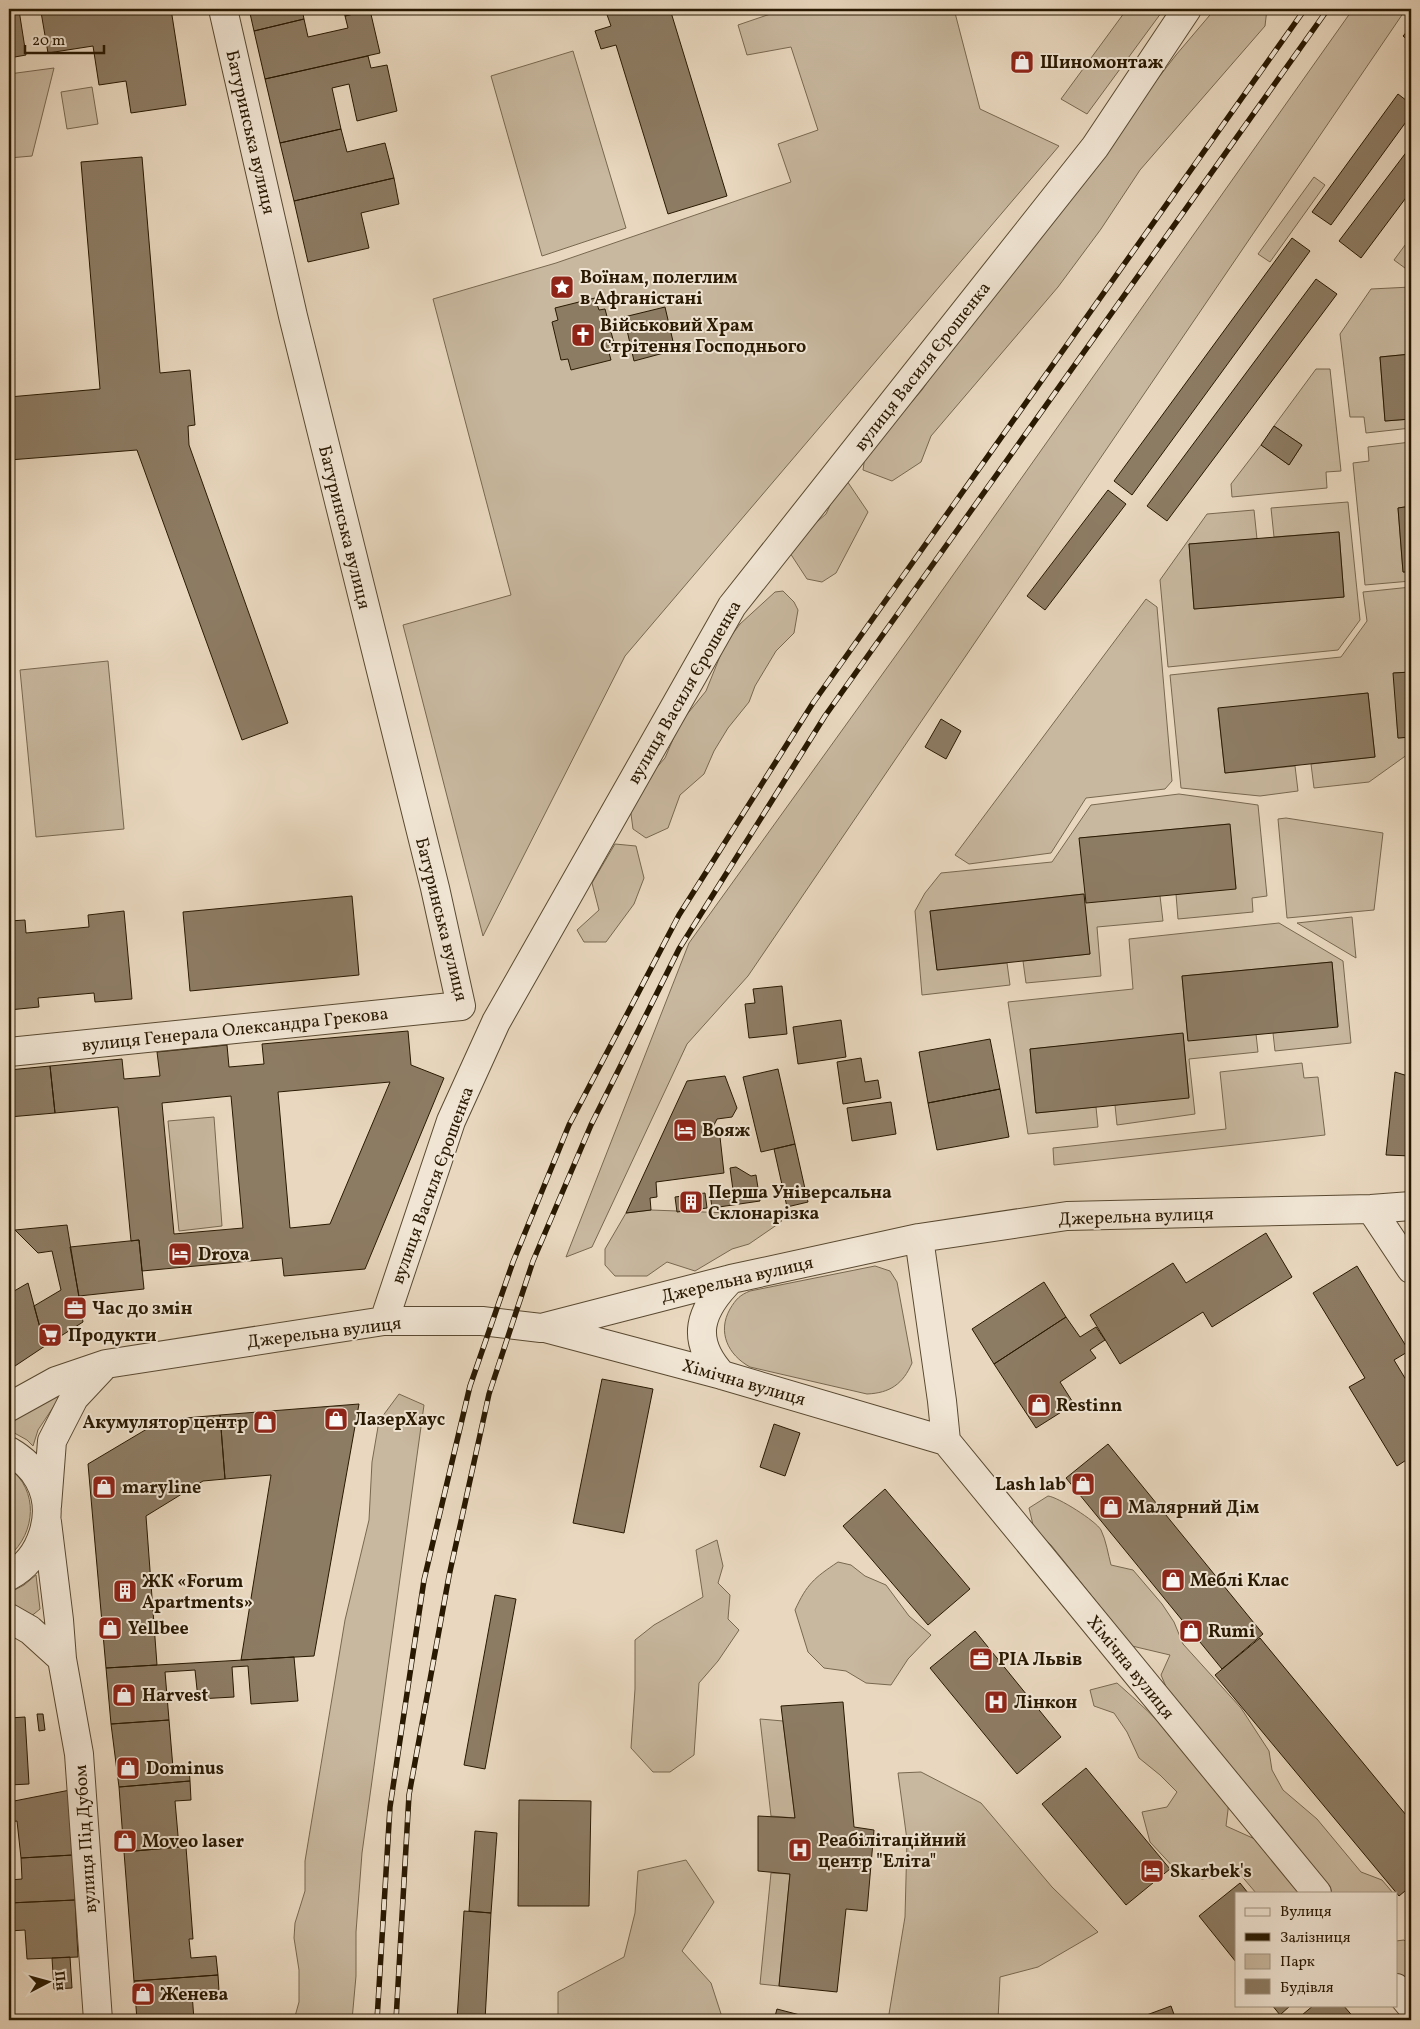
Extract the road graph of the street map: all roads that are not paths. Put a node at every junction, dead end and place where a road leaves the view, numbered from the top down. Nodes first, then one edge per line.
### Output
1 (223, 9) edge
2 (1187, 9) edge
3 (461, 1006) junction
4 (496, 1022) junction
5 (9, 1052) edge
6 (1411, 1206) edge
7 (1371, 1208) junction
8 (919, 1238) junction
9 (1411, 1269) edge
10 (731, 1279) junction
11 (384, 1321) junction
12 (541, 1328) junction
13 (106, 1364) junction
14 (722, 1375) junction
15 (9, 1407) edge
16 (946, 1441) junction
17 (9, 1451) edge
18 (47, 1514) junction
19 (9, 1576) edge
20 (9, 1618) edge
21 (62, 1659) junction
22 (1316, 1892) edge
23 (1398, 1990) edge
24 (1411, 2006) edge
25 (98, 2020) edge

1 - 3 street, Батуринська вулиця
2 - 4 street, вулиця Василя Єрошенка
3 - 4 street, Батуринська вулиця
3 - 5 street, вулиця Генерала Олександра Грекова
4 - 11 street, вулиця Василя Єрошенка
6 - 7 street, Джерельна вулиця
7 - 8 street, Джерельна вулиця
7 - 9 street
8 - 10 street, Джерельна вулиця
8 - 16 street
10 - 12 street, Джерельна вулиця
10 - 14 street
11 - 12 street, Джерельна вулиця
11 - 13 street, Джерельна вулиця
12 - 14 street, Хімічна вулиця
13 - 15 street, Джерельна вулиця
13 - 18 street
14 - 16 street, Хімічна вулиця
16 - 22 street, Хімічна вулиця
17 - 18 street
18 - 19 street
18 - 21 street, вулиця Під Дубом
20 - 21 street
21 - 25 street, вулиця Під Дубом
23 - 24 street

